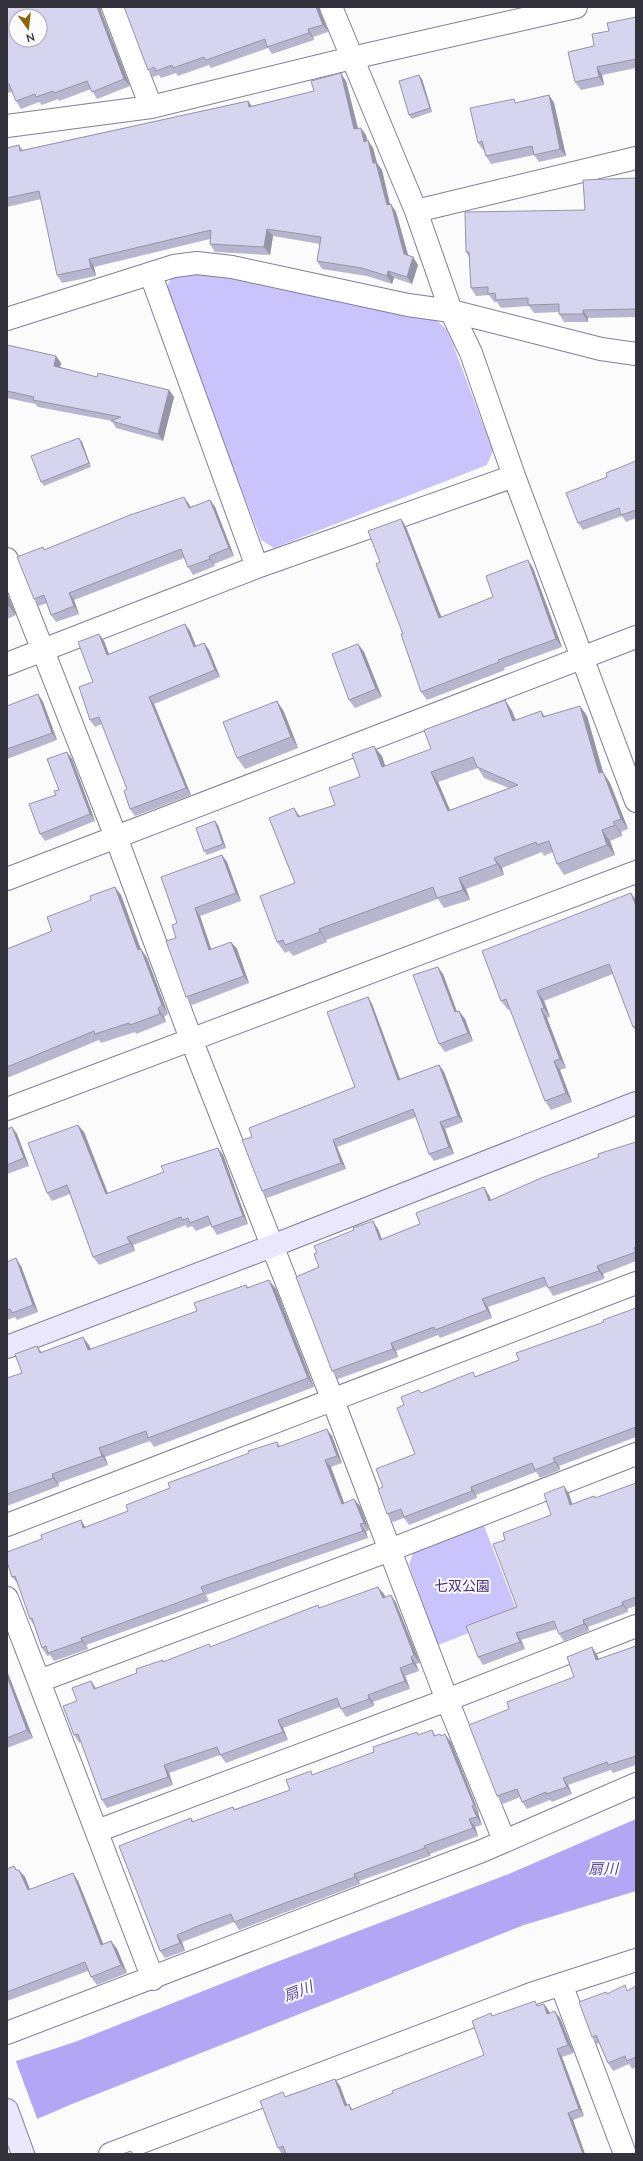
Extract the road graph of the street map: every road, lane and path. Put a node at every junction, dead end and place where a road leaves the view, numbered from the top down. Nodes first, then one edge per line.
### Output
1 (113, 7) edge
2 (331, 7) edge
3 (576, 7) edge
4 (521, 13) edge
5 (352, 58) junction
6 (151, 106) junction
7 (7, 126) edge
8 (636, 158) edge
9 (416, 210) junction
10 (151, 275) junction
11 (452, 311) junction
12 (7, 319) edge
13 (636, 354) edge
14 (514, 476) junction
15 (7, 559) edge
16 (257, 567) junction
17 (636, 637) edge
18 (42, 650) junction
19 (582, 658) junction
20 (7, 664) edge
21 (636, 801) edge
22 (116, 837) junction
23 (636, 872) edge
24 (7, 879) edge
25 (191, 1039) junction
26 (636, 1104) edge
27 (7, 1109) edge
28 (272, 1246) junction
29 (636, 1283) edge
30 (7, 1347) edge
31 (332, 1398) junction
32 (636, 1454) edge
33 (7, 1525) edge
34 (390, 1550) junction
35 (7, 1598) edge
36 (636, 1626) edge
37 (39, 1681) junction
38 (447, 1700) junction
39 (636, 1784) edge
40 (97, 1831) junction
41 (504, 1840) junction
42 (636, 1960) edge
43 (153, 1979) junction
44 (561, 1984) junction
45 (7, 2033) edge
46 (7, 2110) edge
47 (22, 2154) edge
48 (110, 2154) edge
49 (625, 2154) edge

1 - 6 street
2 - 5 street
3 - 4 street
4 - 5 street
5 - 6 street
5 - 9 street
6 - 7 street
8 - 9 street
9 - 11 street
10 - 11 street
10 - 12 street
10 - 16 street
11 - 13 street
11 - 14 street
14 - 16 street
14 - 19 street
15 - 18 street
16 - 18 street
17 - 19 street
18 - 20 street
18 - 22 street
19 - 21 street
19 - 22 street
22 - 24 street
22 - 25 street
23 - 25 street
25 - 27 street
25 - 28 street
26 - 28 street
28 - 30 street
28 - 31 street
29 - 31 street
31 - 33 street
31 - 34 street
32 - 34 street
34 - 37 street
34 - 38 street
35 - 37 street
36 - 38 street
37 - 40 street
38 - 40 street
38 - 41 street
39 - 41 street
40 - 43 street
41 - 43 street
42 - 44 street
43 - 45 street
44 - 48 street
44 - 49 street
46 - 47 street

